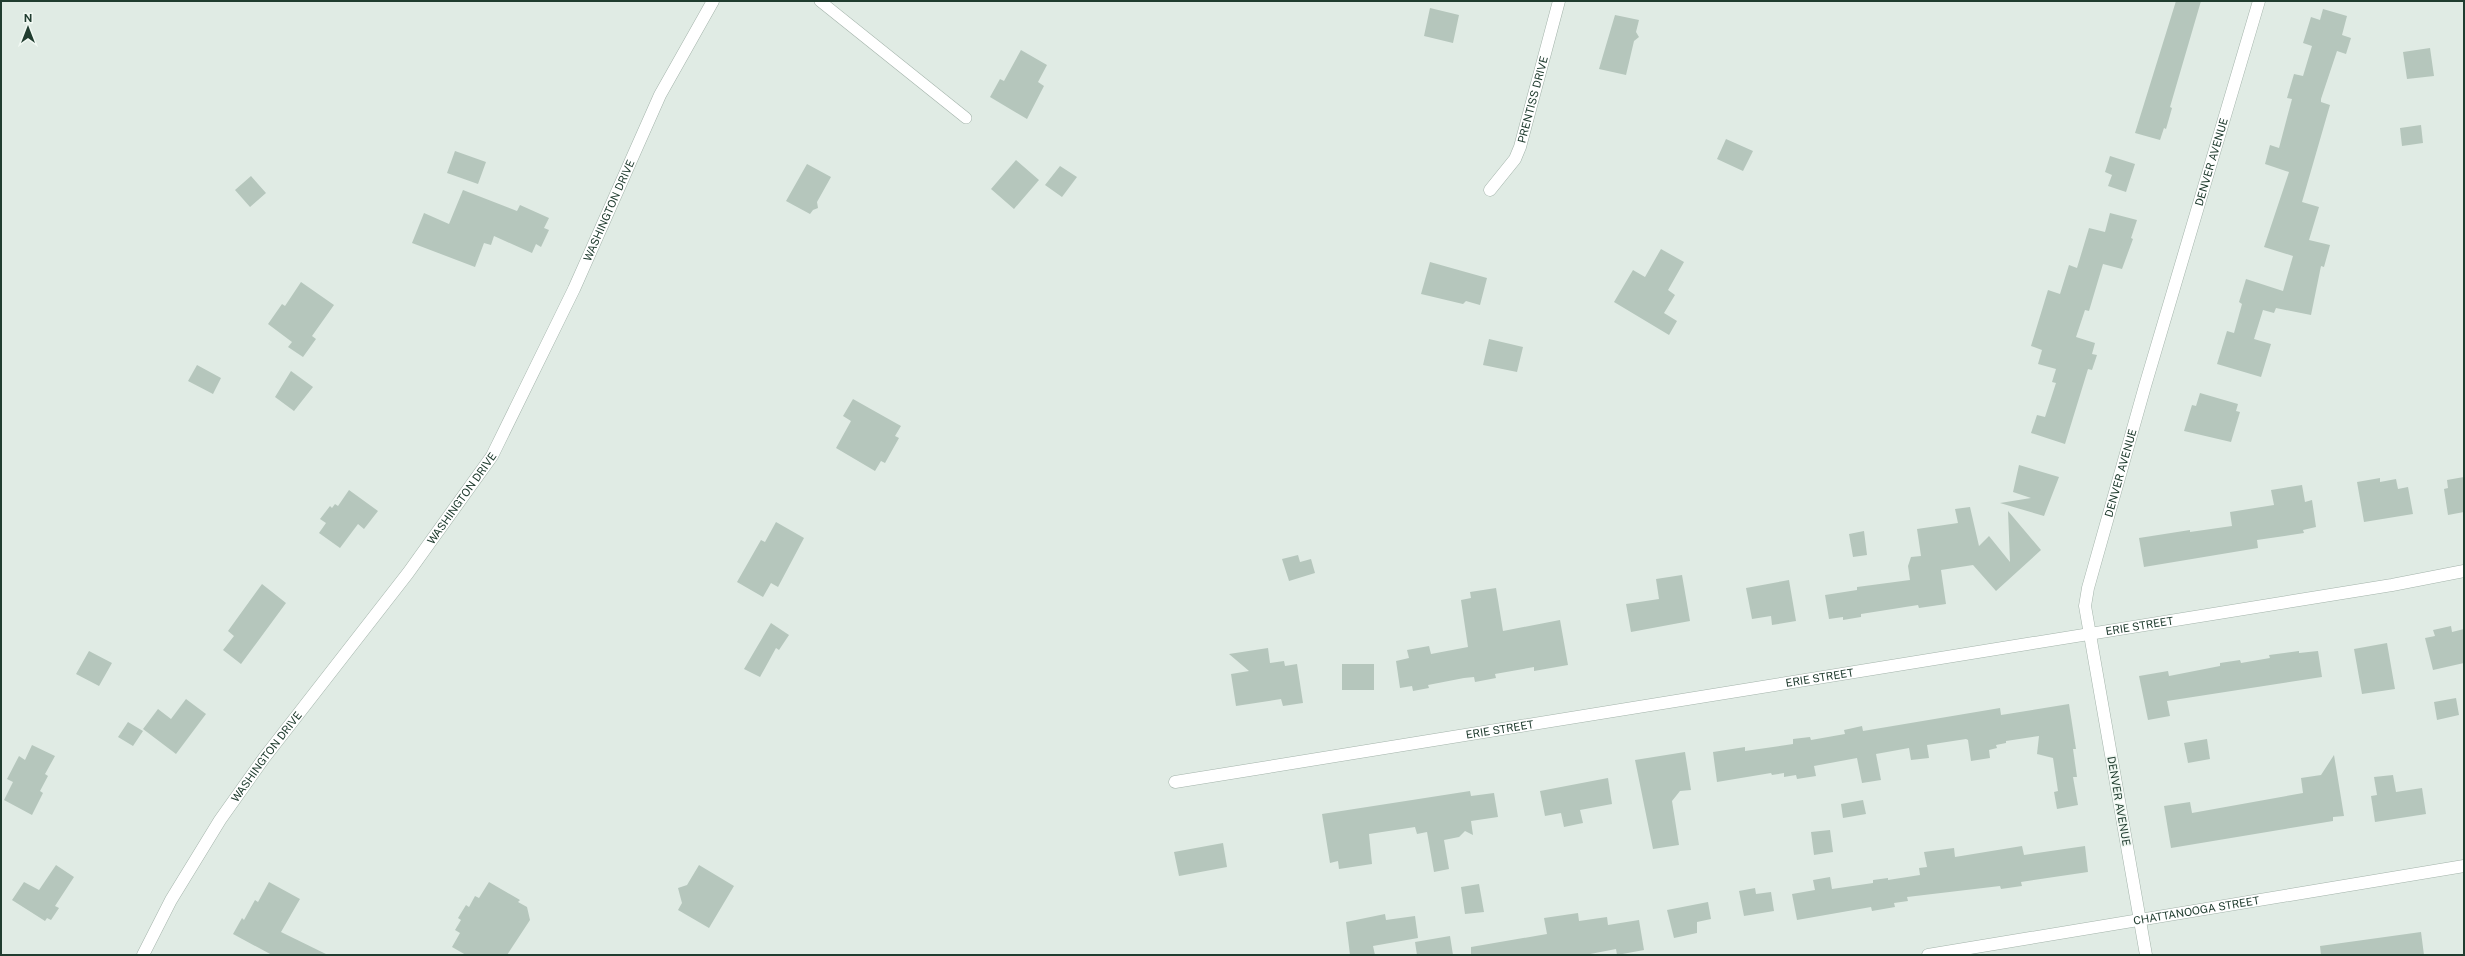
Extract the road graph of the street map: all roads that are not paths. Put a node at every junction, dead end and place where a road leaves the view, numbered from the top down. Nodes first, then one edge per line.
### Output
1 (712, 1) edge
2 (820, 1) edge
3 (1559, 1) edge
4 (2259, 1) edge
5 (966, 118) dead end
6 (1490, 190) dead end
7 (2464, 571) edge
8 (2089, 633) junction
9 (1175, 782) dead end
10 (2464, 866) edge
11 (2141, 920) junction
12 (143, 955) edge
13 (1928, 955) edge
14 (2146, 955) edge

1 - 12 street, WASHINGTON DRIVE
2 - 5 lane
3 - 6 street, PRENTISS DRIVE
4 - 8 street, DENVER AVENUE
7 - 8 street, ERIE STREET
8 - 9 street, ERIE STREET
8 - 11 street, DENVER AVENUE
10 - 11 street, CHATTANOOGA STREET
11 - 13 street, CHATTANOOGA STREET
11 - 14 street, DENVER AVENUE

